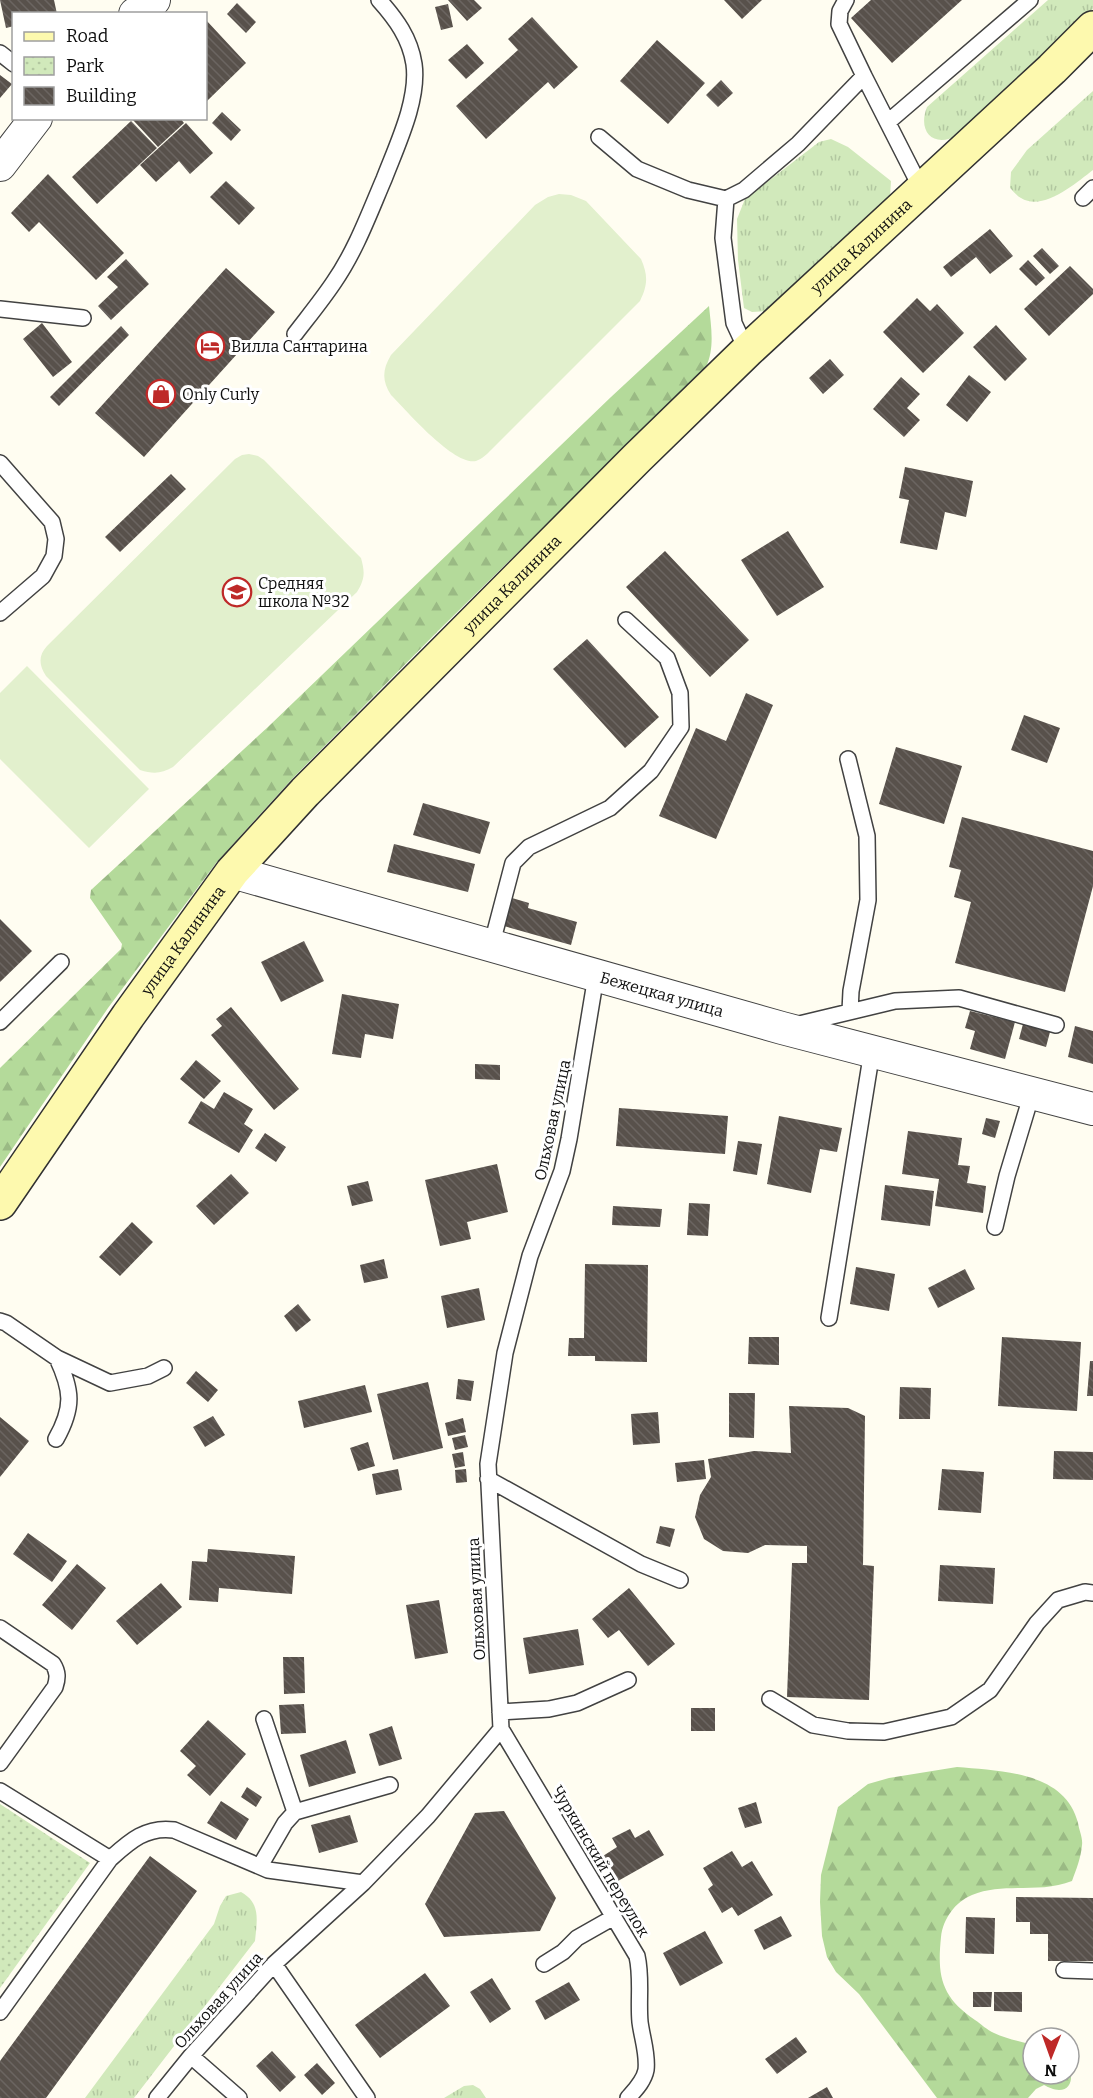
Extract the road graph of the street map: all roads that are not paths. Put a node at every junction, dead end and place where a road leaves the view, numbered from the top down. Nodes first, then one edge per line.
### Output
1 (154, 0) edge
2 (379, 0) edge
3 (846, 0) edge
4 (1029, 0) edge
5 (138, 12) edge
6 (1093, 28) edge
7 (0, 53) edge
8 (12, 62) edge
9 (864, 76) junction
10 (34, 120) edge
11 (888, 122) junction
12 (599, 136) dead end
13 (0, 165) edge
14 (922, 190) junction
15 (726, 199) junction
16 (0, 309) edge
17 (83, 318) dead end
18 (295, 334) dead end
19 (747, 351) junction
20 (0, 463) edge
21 (0, 613) edge
22 (626, 620) dead end
23 (848, 759) dead end
24 (232, 872) junction
25 (491, 947) junction
26 (61, 962) dead end
27 (596, 976) junction
28 (850, 1011) junction
29 (0, 1022) edge
30 (1056, 1025) dead end
31 (782, 1028) junction
32 (872, 1051) junction
33 (1032, 1093) junction
34 (1093, 1109) edge
35 (0, 1203) edge
36 (995, 1227) dead end
37 (829, 1317) dead end
38 (0, 1321) edge
39 (57, 1358) junction
40 (164, 1368) dead end
41 (56, 1438) dead end
42 (488, 1479) junction
43 (680, 1581) dead end
44 (1093, 1593) edge
45 (0, 1628) edge
46 (628, 1680) dead end
47 (770, 1699) dead end
48 (500, 1712) junction
49 (264, 1719) dead end
50 (501, 1730) junction
51 (0, 1762) edge
52 (390, 1785) dead end
53 (0, 1791) edge
54 (295, 1812) junction
55 (110, 1860) junction
56 (260, 1866) junction
57 (363, 1883) junction
58 (614, 1917) junction
59 (274, 1964) junction
60 (544, 1964) dead end
61 (1064, 1970) dead end
62 (1093, 1971) edge
63 (0, 2012) edge
64 (191, 2056) junction
65 (157, 2098) edge
66 (239, 2098) edge
67 (367, 2098) edge
68 (628, 2098) edge

1 - 5 street
2 - 18 lane
3 - 9 lane
4 - 11 lane
6 - 14 main road, улица Калинина
7 - 8 lane
9 - 11 lane
9 - 15 lane
10 - 13 street
11 - 14 lane
12 - 15 lane
14 - 19 main road, улица Калинина
15 - 19 lane
16 - 17 lane
19 - 24 main road, улица Калинина
20 - 21 lane
22 - 25 lane
23 - 28 lane
24 - 25 street, Бежецкая улица
24 - 35 main road, улица Калинина
25 - 27 street, Бежецкая улица
26 - 29 lane
27 - 31 street, Бежецкая улица
27 - 42 lane, Ольховая улица
28 - 30 lane
28 - 31 lane
31 - 32 street, Бежецкая улица
32 - 33 street, Бежецкая улица
32 - 37 lane
33 - 34 street, Бежецкая улица
33 - 36 lane
38 - 39 lane
39 - 40 lane
39 - 41 lane
42 - 43 lane
42 - 48 lane, Ольховая улица
44 - 47 lane
45 - 51 lane
46 - 48 lane
48 - 50 lane, Ольховая улица
49 - 54 lane
50 - 57 lane, Ольховая улица
50 - 58 lane, Чуркинский переулок
52 - 54 lane
53 - 55 lane
54 - 56 lane
55 - 56 lane
55 - 63 lane
56 - 57 lane
57 - 59 lane, Ольховая улица
58 - 60 lane
58 - 68 lane, Чуркинский переулок
59 - 64 lane, Ольховая улица
59 - 67 lane
61 - 62 lane
64 - 65 lane, Ольховая улица
64 - 66 lane

